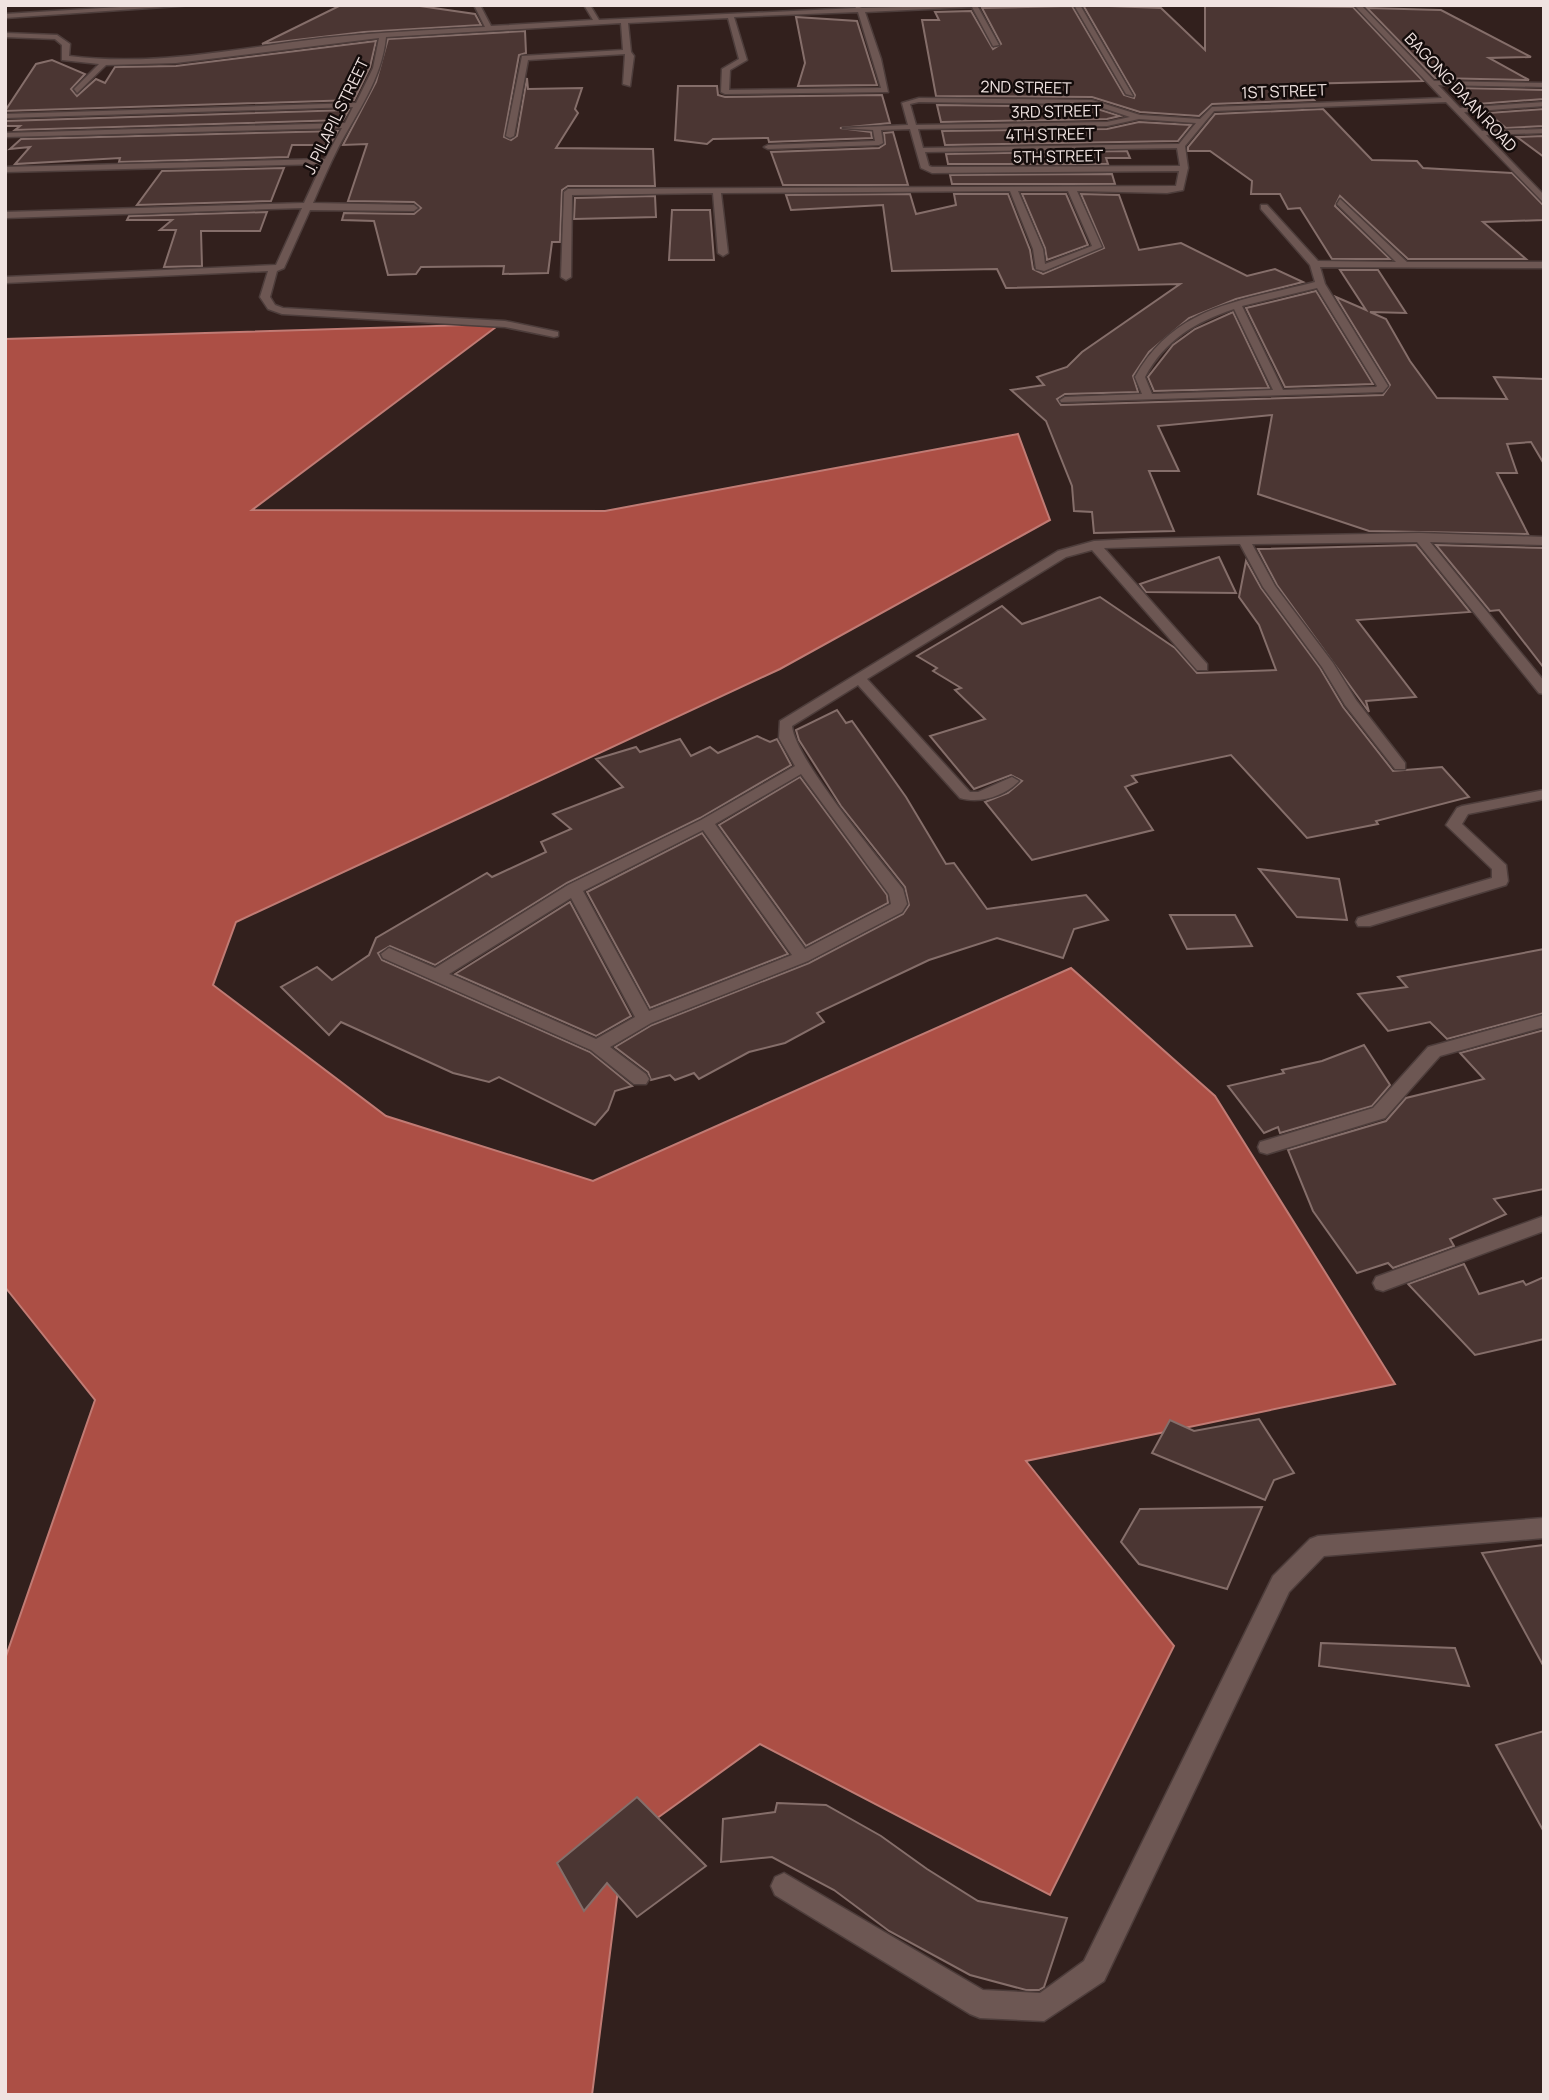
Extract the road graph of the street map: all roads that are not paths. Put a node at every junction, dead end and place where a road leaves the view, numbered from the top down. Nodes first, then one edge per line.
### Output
1 (190, 5) edge
2 (477, 5) edge
3 (587, 5) edge
4 (976, 5) edge
5 (1077, 5) edge
6 (1357, 5) edge
7 (860, 8) edge
8 (37, 15) junction
9 (730, 15) junction
10 (5, 16) edge
11 (624, 20) junction
12 (30, 22) dead end
13 (597, 22) junction
14 (489, 28) junction
15 (8, 35) edge
16 (383, 36) junction
17 (310, 43) junction
18 (995, 45) dead end
19 (303, 50) dead end
20 (627, 52) junction
21 (105, 62) junction
22 (1432, 83) junction
23 (627, 84) dead end
24 (1544, 85) edge
25 (77, 91) dead end
26 (1129, 94) dead end
27 (1448, 100) junction
28 (1544, 104) edge
29 (358, 105) junction
30 (1460, 110) junction
31 (5, 116) edge
32 (1139, 117) junction
33 (1199, 121) junction
34 (348, 125) junction
35 (912, 127) junction
36 (847, 128) dead end
37 (877, 128) junction
38 (1544, 131) edge
39 (1480, 133) junction
40 (5, 135) edge
41 (510, 136) dead end
42 (1181, 146) junction
43 (768, 147) dead end
44 (920, 150) junction
45 (327, 161) junction
46 (1184, 169) junction
47 (5, 170) edge
48 (1013, 188) junction
49 (1071, 188) junction
50 (717, 192) junction
51 (1544, 200) edge
52 (1340, 202) dead end
53 (309, 206) junction
54 (1264, 207) dead end
55 (414, 208) dead end
56 (5, 215) edge
57 (723, 253) dead end
58 (1314, 264) junction
59 (1404, 264) junction
60 (1544, 265) edge
61 (273, 270) junction
62 (566, 277) dead end
63 (5, 280) edge
64 (1320, 284) junction
65 (1238, 307) junction
66 (554, 334) dead end
67 (1279, 392) junction
68 (1149, 397) junction
69 (1065, 400) dead end
70 (1419, 537) junction
71 (1244, 540) junction
72 (1544, 541) edge
73 (1094, 545) junction
74 (1202, 667) dead end
75 (858, 677) junction
76 (1544, 690) edge
77 (1400, 766) dead end
78 (803, 767) junction
79 (1012, 780) dead end
80 (1544, 794) edge
81 (706, 823) junction
82 (574, 889) junction
83 (1364, 922) dead end
84 (389, 954) dead end
85 (802, 957) junction
86 (437, 974) junction
87 (645, 1019) junction
88 (1544, 1021) edge
89 (597, 1046) junction
90 (640, 1079) dead end
91 (1267, 1147) dead end
92 (1544, 1223) edge
93 (1383, 1283) dead end
94 (1544, 1528) edge
95 (784, 1886) dead end

1 - 8 street
2 - 14 street
3 - 13 street
4 - 7 street
4 - 18 street
5 - 26 street
6 - 22 street, BAGONG DAAN ROAD
7 - 9 street
7 - 9 street
8 - 10 street
8 - 12 street
9 - 11 street
11 - 13 street
11 - 20 street
13 - 14 street
14 - 16 street
15 - 21 street
16 - 17 street
16 - 29 street, J. PILAPIL STREET
17 - 19 street
17 - 21 street
20 - 23 street
20 - 41 street
21 - 25 street
22 - 24 street
22 - 27 street, BAGONG DAAN ROAD
27 - 30 street, BAGONG DAAN ROAD
27 - 33 street, 1ST STREET
28 - 30 street
29 - 31 street
29 - 34 street, J. PILAPIL STREET
30 - 39 street, BAGONG DAAN ROAD
32 - 33 street, 3RD STREET
32 - 35 street, 3RD STREET
32 - 35 street, 2ND STREET
33 - 42 street, 1ST STREET
34 - 40 street
34 - 45 street, J. PILAPIL STREET
35 - 37 street, 3RD STREET
35 - 44 street
36 - 37 street, 3RD STREET
37 - 43 street
38 - 39 street
39 - 51 street, BAGONG DAAN ROAD
42 - 44 street, 4TH STREET
42 - 46 street
44 - 46 street, 5TH STREET
45 - 47 street
45 - 53 street, J. PILAPIL STREET
46 - 49 street
48 - 49 street
48 - 49 street
48 - 50 street
50 - 57 street
50 - 62 street
52 - 59 street
53 - 55 street
53 - 56 street
53 - 61 street, J. PILAPIL STREET
54 - 58 street
58 - 59 street
58 - 64 street
59 - 60 street
61 - 63 street
61 - 66 street
64 - 65 street
64 - 67 street
65 - 67 street
65 - 68 street
67 - 68 street
68 - 69 street
70 - 71 street
70 - 72 street
70 - 76 street
71 - 73 street
71 - 77 street
73 - 74 street
73 - 75 street
75 - 78 street
75 - 79 street
78 - 81 street
78 - 85 street
80 - 83 street
81 - 82 street
81 - 85 street
82 - 86 street
82 - 87 street
84 - 86 street
85 - 87 street
86 - 89 street
87 - 89 street
88 - 91 street
89 - 90 street
92 - 93 street
94 - 95 street

